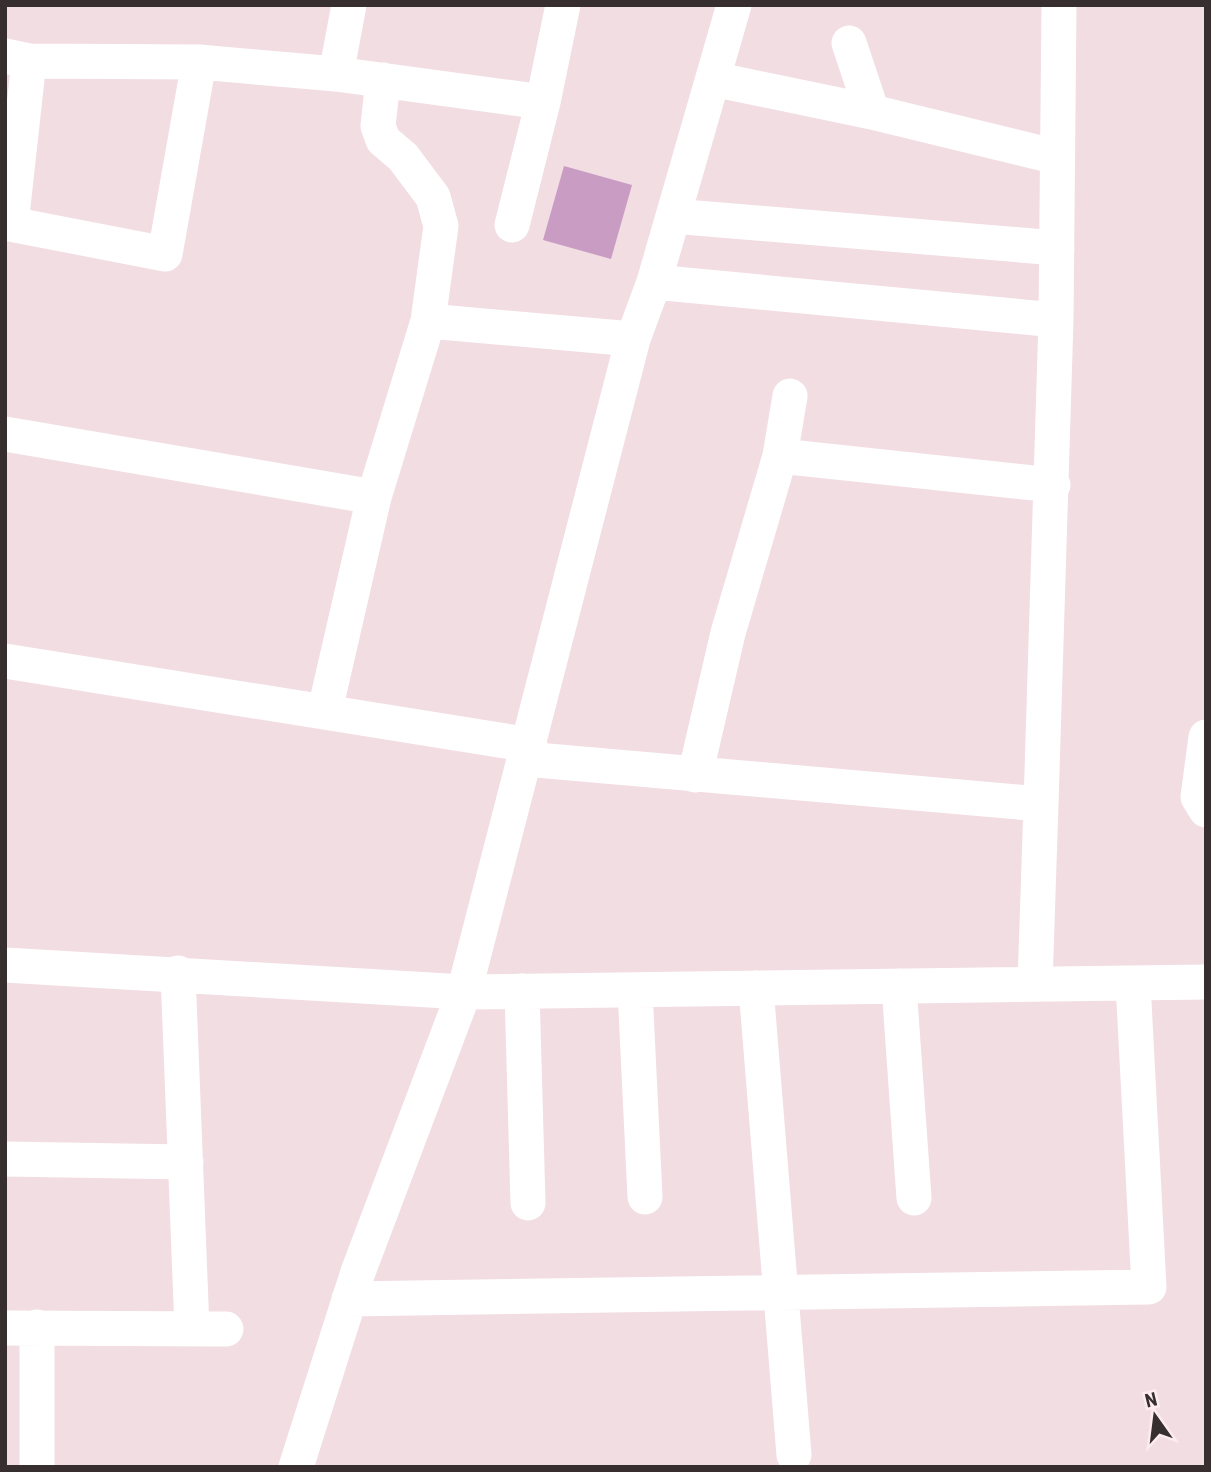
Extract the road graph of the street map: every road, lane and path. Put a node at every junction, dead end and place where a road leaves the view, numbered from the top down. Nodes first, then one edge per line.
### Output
1 (349, 5) edge
2 (563, 5) edge
3 (734, 5) edge
4 (1059, 5) edge
5 (849, 43) dead end
6 (17, 59) edge
7 (198, 62) junction
8 (337, 74) junction
9 (712, 79) junction
10 (383, 80) junction
11 (543, 102) junction
12 (872, 112) junction
13 (1057, 157) junction
14 (673, 216) junction
15 (8, 224) edge
16 (512, 225) dead end
17 (1056, 248) junction
18 (654, 282) junction
19 (430, 304) junction
20 (1056, 320) junction
21 (633, 339) junction
22 (790, 396) dead end
23 (5, 434) edge
24 (780, 456) junction
25 (1053, 485) junction
26 (374, 497) junction
27 (5, 661) edge
28 (325, 710) junction
29 (1206, 737) edge
30 (527, 752) junction
31 (695, 775) junction
32 (1041, 804) junction
33 (1206, 810) edge
34 (5, 965) edge
35 (178, 973) junction
36 (1206, 982) edge
37 (1133, 983) junction
38 (1035, 984) junction
39 (900, 986) junction
40 (755, 988) junction
41 (635, 990) junction
42 (522, 991) junction
43 (464, 992) junction
44 (5, 1158) edge
45 (186, 1162) junction
46 (645, 1197) dead end
47 (914, 1198) dead end
48 (528, 1203) dead end
49 (781, 1294) junction
50 (349, 1299) junction
51 (21, 1327) edge
52 (794, 1455) dead end
53 (37, 1467) edge
54 (296, 1467) edge

1 - 8 street
2 - 11 street
3 - 9 street
4 - 13 street
5 - 12 street
6 - 7 street
6 - 15 street
7 - 8 street
7 - 15 street
8 - 10 street
9 - 12 street
9 - 14 street
10 - 11 street
10 - 19 street
11 - 16 street
12 - 13 street
13 - 17 street
14 - 17 street
14 - 18 street
17 - 20 street
18 - 20 street
18 - 21 street
19 - 21 street
19 - 26 street
20 - 25 street
21 - 30 street
22 - 24 street
23 - 26 street
24 - 25 street
24 - 31 street
25 - 32 street
26 - 28 street
27 - 28 street
28 - 30 street
29 - 33 street
30 - 31 street
30 - 43 street
31 - 32 street
32 - 38 street
34 - 35 street
35 - 43 street
35 - 45 street
36 - 37 street
37 - 38 street
37 - 49 street
38 - 39 street
39 - 40 street
39 - 47 street
40 - 41 street
40 - 49 street
41 - 42 street
41 - 46 street
42 - 43 street
42 - 48 street
43 - 50 street
44 - 45 street
45 - 51 street
49 - 50 street
49 - 52 street
50 - 54 street
51 - 53 street

